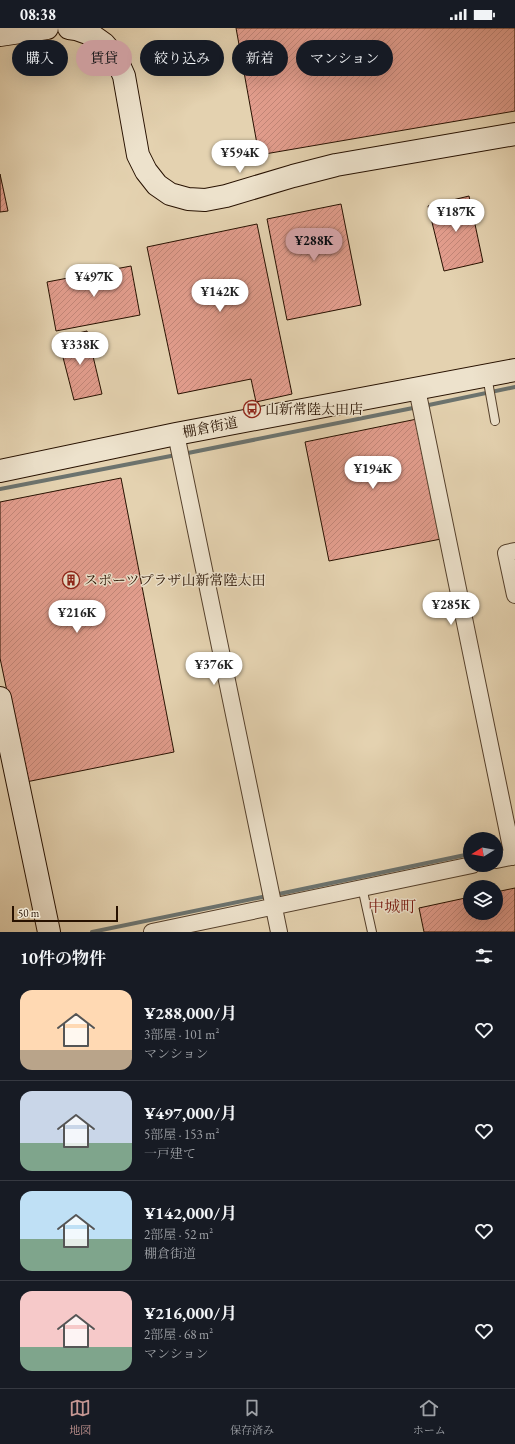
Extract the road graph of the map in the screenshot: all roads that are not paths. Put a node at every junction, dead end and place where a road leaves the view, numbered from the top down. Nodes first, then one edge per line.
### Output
1 (46, 28) edge
2 (69, 28) edge
3 (0, 35) edge
4 (515, 134) edge
5 (515, 370) edge
6 (486, 375) junction
7 (416, 389) junction
8 (495, 421) dead end
9 (176, 434) junction
10 (0, 471) edge
11 (515, 551) edge
12 (515, 595) edge
13 (0, 698) edge
14 (514, 857) edge
15 (503, 859) edge
16 (463, 867) edge
17 (362, 887) junction
18 (274, 907) junction
19 (48, 932) edge
20 (152, 932) edge
21 (279, 932) edge
22 (372, 932) edge

1 - 3 street
2 - 4 street
5 - 6 street, 棚倉街道
6 - 7 street, 棚倉街道
6 - 8 lane
7 - 9 street, 棚倉街道
7 - 14 street
9 - 10 street, 棚倉街道
9 - 18 street
11 - 12 street
13 - 19 street
14 - 15 street
16 - 17 street
17 - 18 street
17 - 22 lane
18 - 20 street
18 - 21 street

